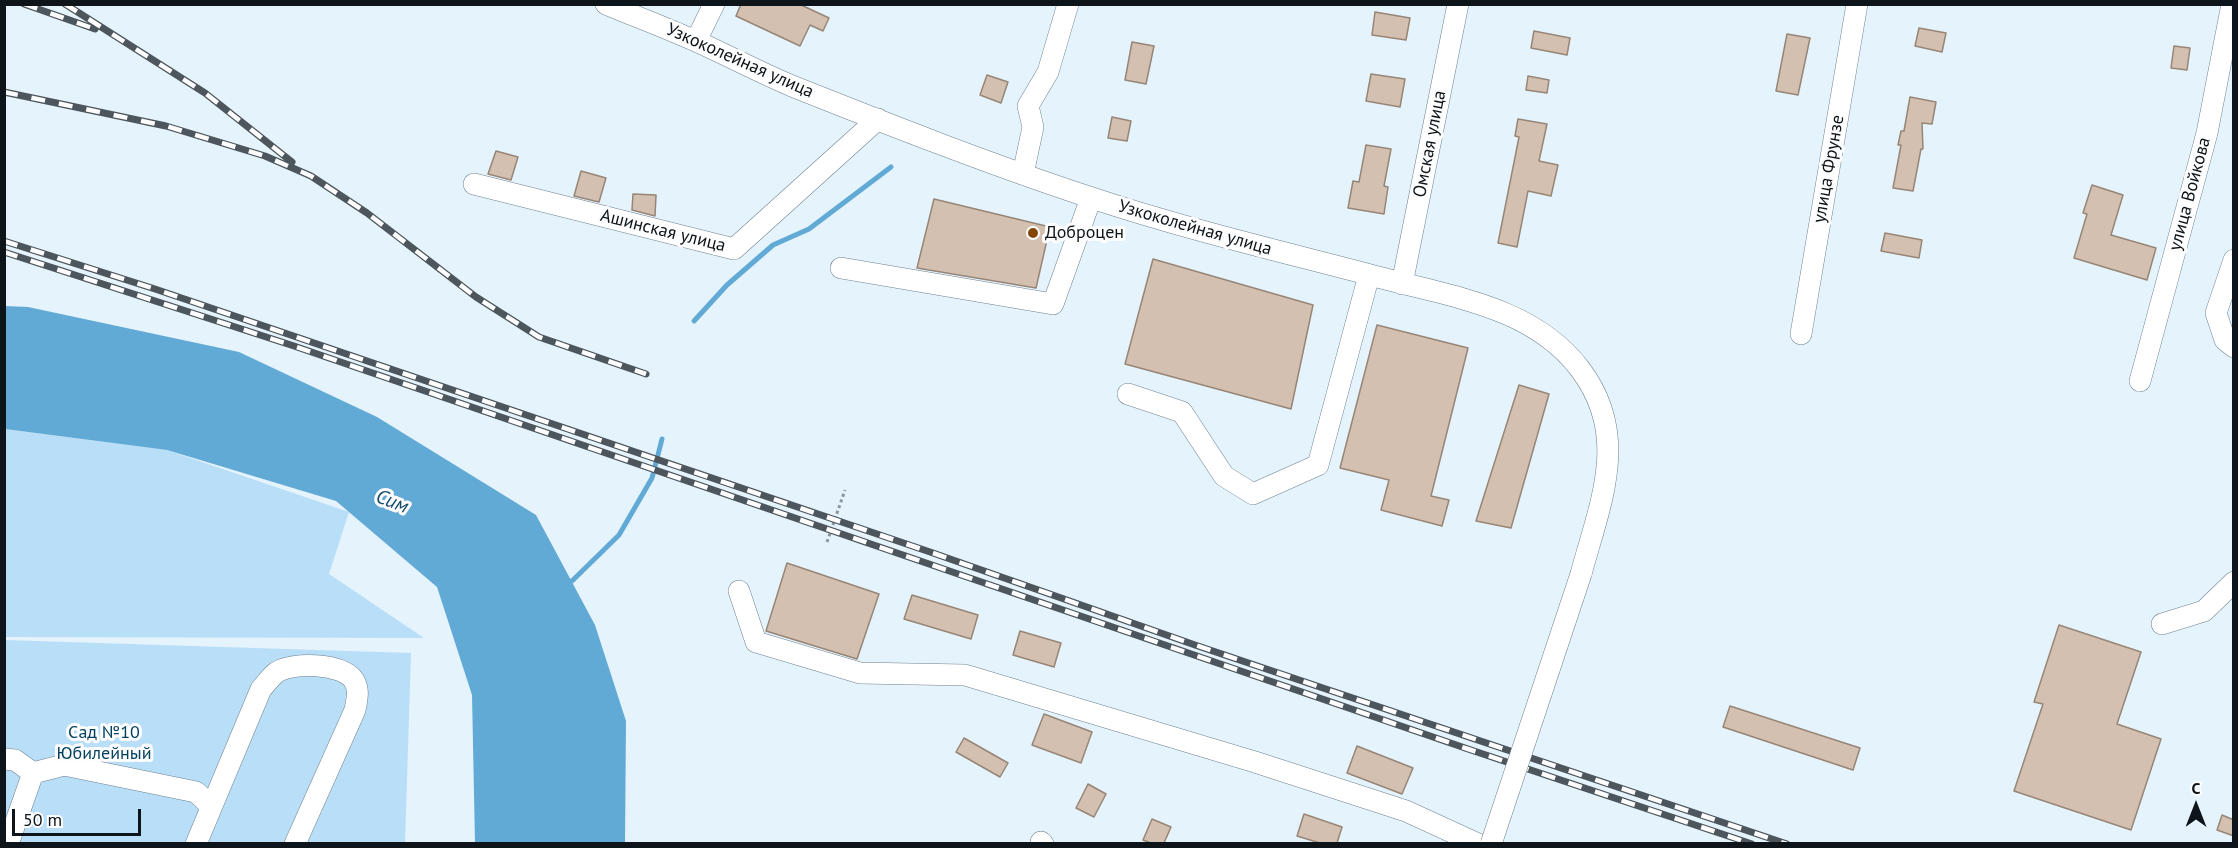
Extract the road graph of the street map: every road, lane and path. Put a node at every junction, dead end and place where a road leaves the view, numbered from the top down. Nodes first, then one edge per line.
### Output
1 (606, 4) edge
2 (714, 4) edge
3 (1068, 4) edge
4 (1458, 4) edge
5 (1857, 4) edge
6 (2232, 4) edge
7 (696, 41) junction
8 (878, 119) junction
9 (1023, 174) junction
10 (474, 184) dead end
11 (1091, 198) junction
12 (2234, 260) edge
13 (841, 268) dead end
14 (1369, 275) junction
15 (1402, 284) junction
16 (1801, 334) dead end
17 (2234, 348) edge
18 (2140, 381) dead end
19 (1128, 394) dead end
20 (845, 490) dead end
21 (827, 542) dead end
22 (2234, 582) edge
23 (739, 591) dead end
24 (2162, 624) dead end
25 (4, 759) edge
26 (33, 773) junction
27 (211, 806) junction
28 (8, 843) edge
29 (196, 843) edge
30 (295, 843) edge
31 (1478, 843) edge
32 (1491, 843) edge

1 - 7 street, Узкоколейная улица
2 - 7 street
3 - 9 street
4 - 15 street, Омская улица
5 - 16 street, улица Фрунзе
6 - 18 street, улица Войкова
7 - 8 street, Узкоколейная улица
8 - 9 street, Узкоколейная улица
8 - 10 street, Ашинская улица
9 - 11 street, Узкоколейная улица
11 - 13 street
11 - 14 street, Узкоколейная улица
12 - 17 street
14 - 15 street, Узкоколейная улица
14 - 19 street
15 - 32 street, Узкоколейная улица, bridge
20 - 21 path
22 - 24 street
23 - 31 street
25 - 26 street
26 - 27 street
26 - 28 street
27 - 29 street
27 - 30 street

